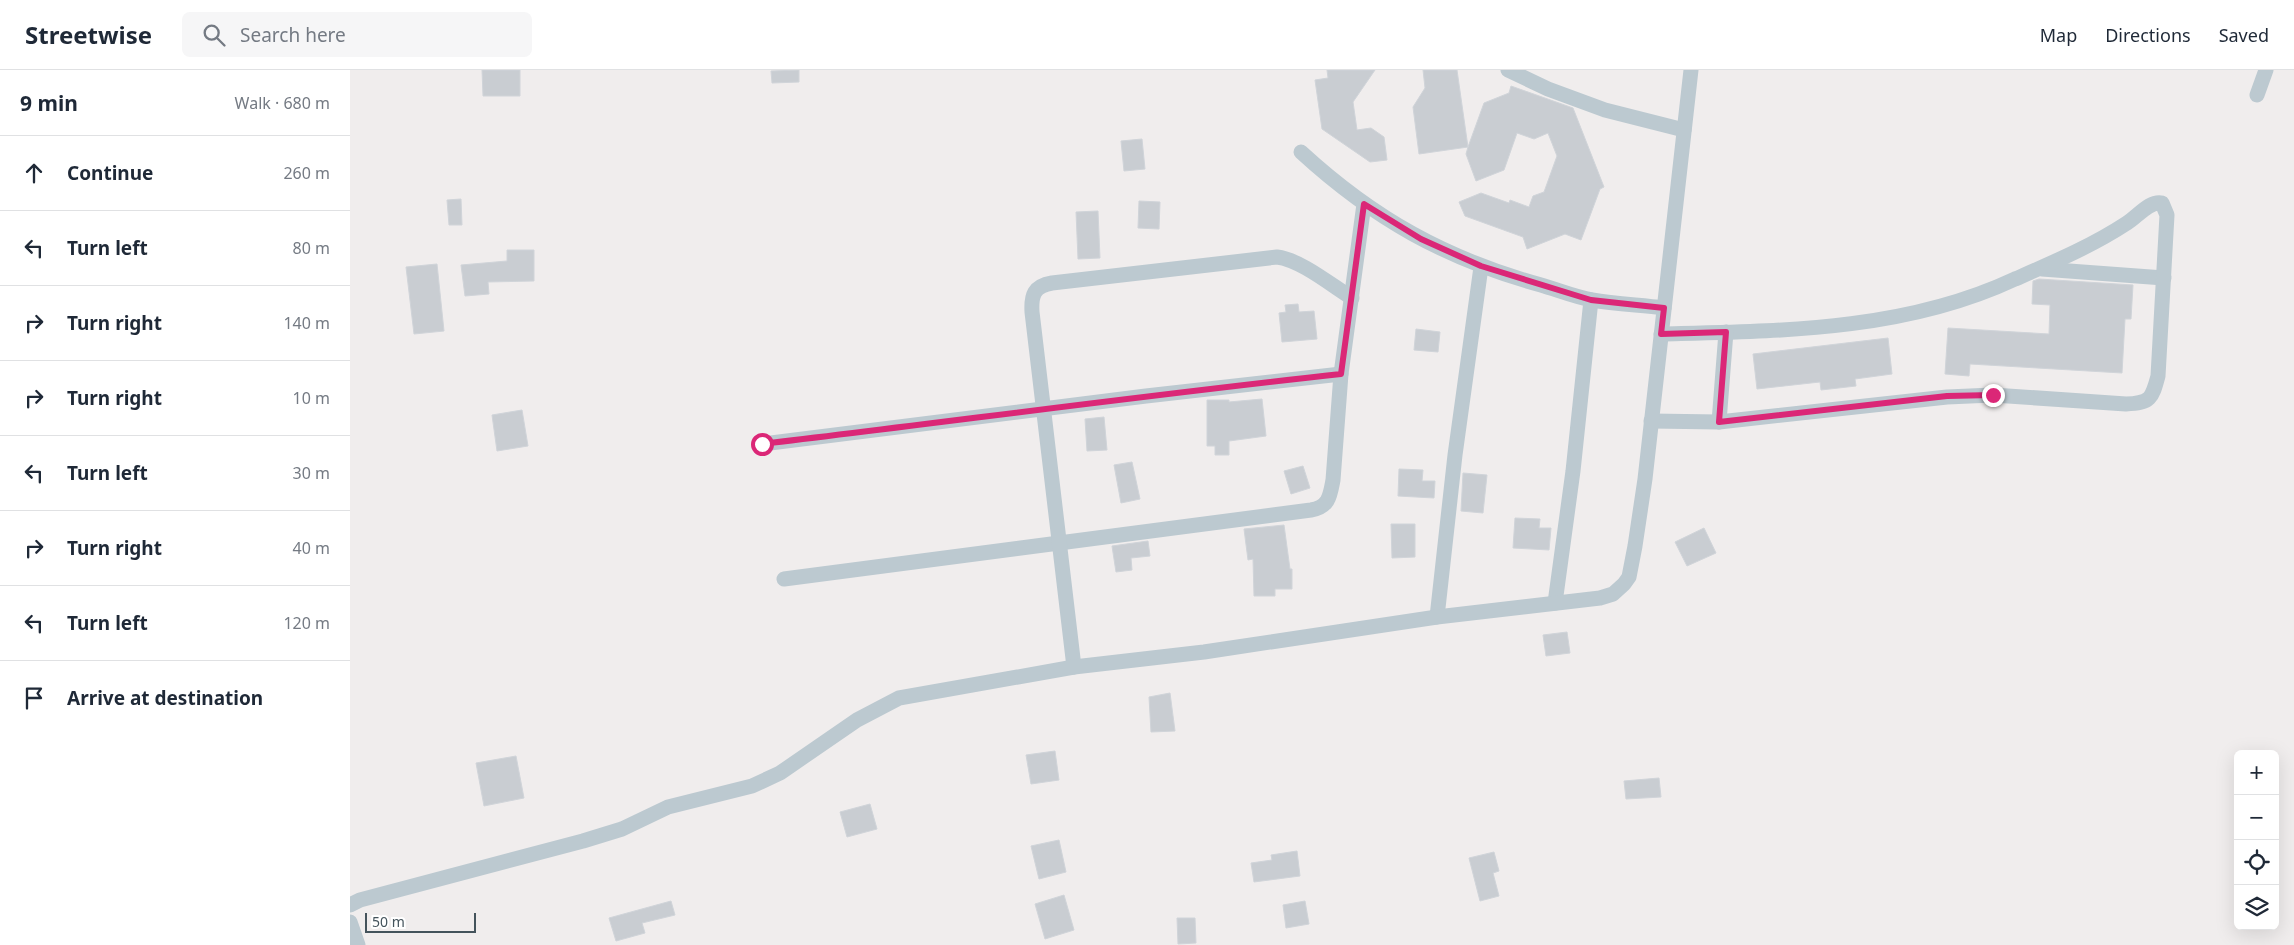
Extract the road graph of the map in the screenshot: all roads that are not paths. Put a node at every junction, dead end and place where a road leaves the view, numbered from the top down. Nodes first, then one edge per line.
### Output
1 (1508, 70) edge
2 (1691, 70) edge
3 (2266, 70) edge
4 (2257, 95) dead end
5 (1684, 130) junction
6 (1301, 152) dead end
7 (1364, 204) junction
8 (1481, 266) junction
9 (2038, 269) junction
10 (2164, 278) junction
11 (1352, 298) junction
12 (1591, 300) junction
13 (1664, 308) junction
14 (1726, 332) junction
15 (1661, 334) junction
16 (1341, 374) junction
17 (1043, 410) junction
18 (1651, 421) junction
19 (1719, 422) junction
20 (762, 444) dead end
21 (1058, 544) junction
22 (784, 579) dead end
23 (1556, 603) junction
24 (1437, 617) junction
25 (1074, 667) junction
26 (350, 905) edge
27 (350, 922) edge
28 (358, 945) edge

1 - 5 street
2 - 5 street
3 - 4 street
5 - 13 street
6 - 7 street
7 - 8 street
7 - 11 street
8 - 12 street
8 - 24 street
9 - 10 street
9 - 10 street
9 - 14 street
10 - 19 street
11 - 16 street
11 - 17 street
12 - 13 street
12 - 23 street
13 - 15 street
14 - 15 street
14 - 19 street
15 - 18 street
16 - 17 street
16 - 21 street
17 - 20 street
17 - 21 street
18 - 19 street
18 - 23 street
21 - 22 street
21 - 25 street
23 - 24 street
24 - 25 street
25 - 26 street
27 - 28 street

